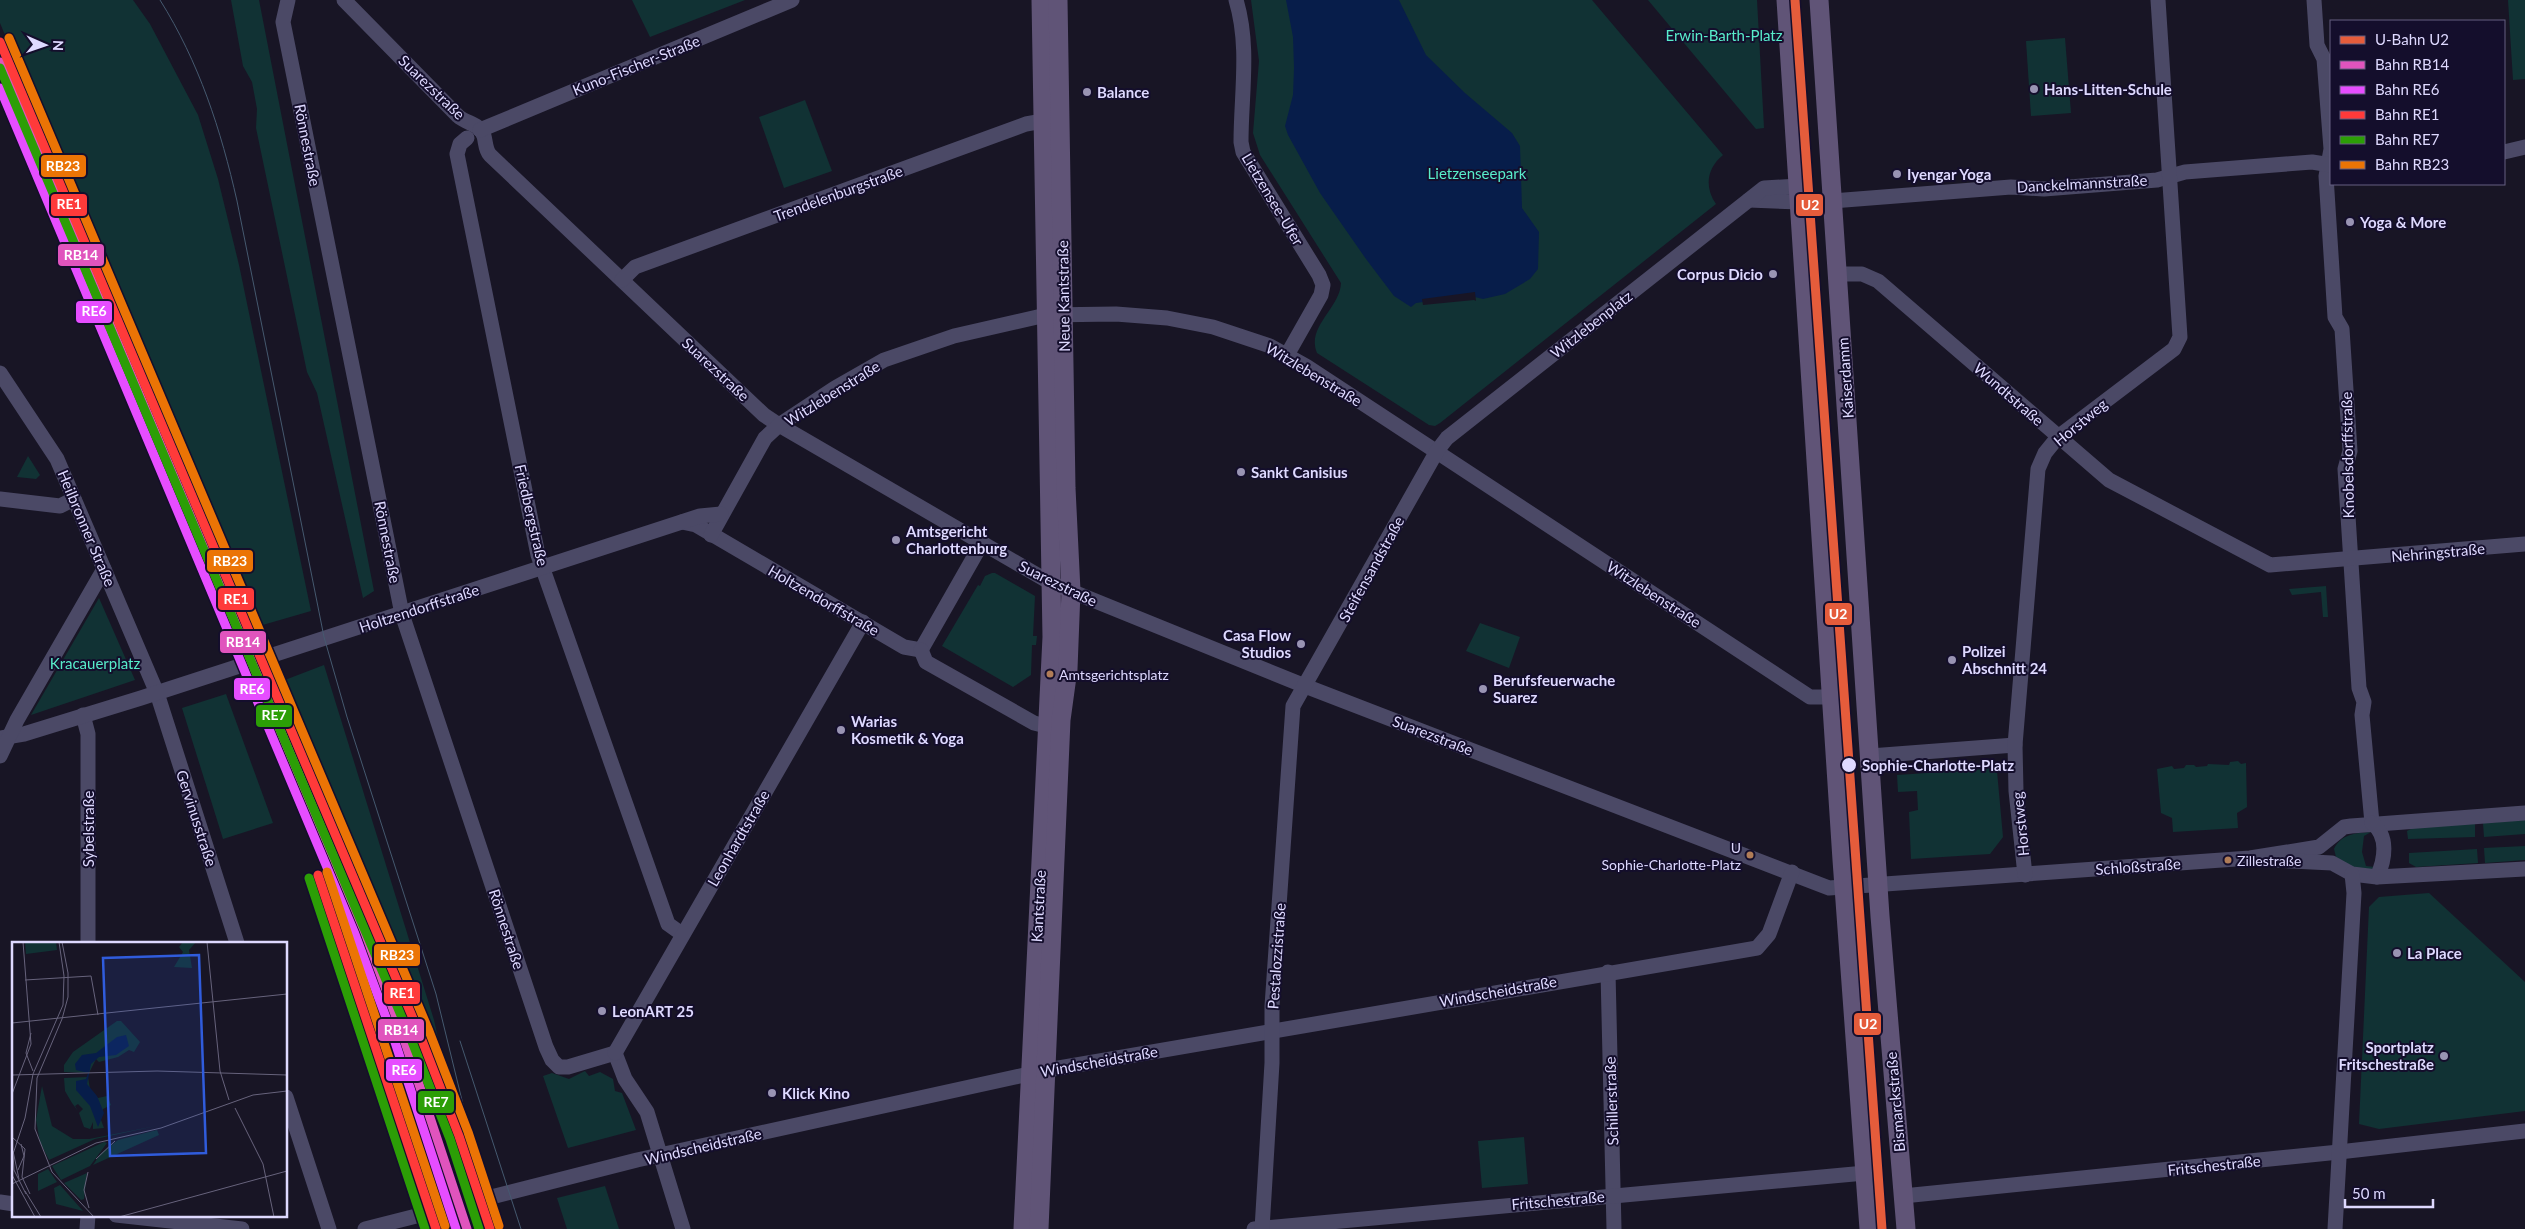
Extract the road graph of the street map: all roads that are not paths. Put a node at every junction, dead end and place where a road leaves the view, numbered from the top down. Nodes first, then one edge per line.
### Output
1 (288, 0) edge
2 (344, 0) edge
3 (792, 0) edge
4 (1041, 0) edge
5 (1058, 0) edge
6 (1236, 0) edge
7 (1786, 0) edge
8 (1819, 0) edge
9 (2158, 0) edge
10 (2314, 0) edge
11 (1052, 119) junction
12 (480, 130) junction
13 (2330, 136) edge
14 (467, 138) dead end
15 (2525, 147) edge
16 (2505, 152) edge
17 (2330, 165) edge
18 (2169, 176) junction
19 (1799, 194) junction
20 (1832, 201) junction
21 (1838, 274) junction
22 (622, 280) junction
23 (1055, 314) junction
24 (1287, 355) junction
25 (0, 373) edge
26 (780, 425) junction
27 (2058, 437) junction
28 (1437, 451) junction
29 (0, 499) edge
30 (74, 499) junction
31 (721, 514) junction
32 (682, 522) junction
33 (711, 535) junction
34 (982, 543) junction
35 (2525, 544) edge
36 (2350, 559) junction
37 (543, 568) junction
38 (104, 569) junction
39 (1051, 583) junction
40 (1071, 591) junction
41 (402, 614) junction
42 (863, 622) junction
43 (917, 650) junction
44 (1305, 686) junction
45 (157, 693) junction
46 (1831, 697) junction
47 (83, 716) junction
48 (1046, 726) junction
49 (5, 738) edge
50 (2015, 745) junction
51 (0, 756) edge
52 (1870, 756) junction
53 (2525, 813) edge
54 (2372, 823) junction
55 (2330, 841) junction
56 (2250, 858) junction
57 (2332, 863) junction
58 (2525, 869) edge
59 (1792, 872) junction
60 (2352, 874) junction
61 (2025, 875) junction
62 (2377, 877) junction
63 (1878, 885) junction
64 (1844, 887) junction
65 (682, 934) junction
66 (88, 942) edge
67 (237, 942) edge
68 (1608, 972) junction
69 (1272, 1030) junction
70 (615, 1053) junction
71 (1038, 1072) junction
72 (288, 1103) edge
73 (2525, 1131) edge
74 (2339, 1152) junction
75 (660, 1155) junction
76 (1865, 1174) junction
77 (1614, 1195) junction
78 (1903, 1196) junction
79 (88, 1216) edge
80 (125, 1216) edge
81 (87, 1229) edge
82 (242, 1229) edge
83 (329, 1229) edge
84 (365, 1229) edge
85 (683, 1229) edge
86 (1023, 1229) edge
87 (1039, 1229) edge
88 (1259, 1229) edge
89 (1614, 1229) edge
90 (1869, 1229) edge
91 (1906, 1229) edge
92 (2335, 1229) edge

1 - 41 street, Rönnestraße
2 - 12 street, Suarezstraße
3 - 12 street, Kuno-Fischer-Straße
4 - 11 main road, Neue Kantstraße
5 - 11 main road, Neue Kantstraße
6 - 24 street, Lietzensee-Ufer
7 - 19 main road
8 - 20 main road, Kaiserdamm
9 - 18 street, Horstweg
10 - 13 street, Knobelsdorffstraße
11 - 22 street, Trendelenburgstraße
11 - 23 main road, Neue Kantstraße
12 - 22 street, Suarezstraße
14 - 37 street, Friedbergstraße
15 - 16 street
17 - 18 street, Danckelmannstraße
17 - 36 street, Knobelsdorffstraße
18 - 20 street, Danckelmannstraße
18 - 27 street, Horstweg
19 - 28 street, Witzlebenplatz
19 - 46 main road
20 - 21 main road, Kaiserdamm
21 - 27 street, Wundtstraße
21 - 52 main road, Kaiserdamm
22 - 26 street, Suarezstraße
23 - 24 street, Witzlebenstraße
23 - 26 street, Witzlebenstraße
23 - 39 main road, Neue Kantstraße
23 - 40 main road, Neue Kantstraße
24 - 28 street, Witzlebenstraße
25 - 30 street, Heilbronner Straße
26 - 31 street, Witzlebenstraße
26 - 34 street, Suarezstraße
27 - 36 street, Wundtstraße
27 - 50 street, Horstweg
28 - 44 street, Steifensandstraße
28 - 46 street, Witzlebenstraße
29 - 30 street
30 - 38 street, Heilbronner Straße
31 - 32 street, Holtzendorffstraße
31 - 33 street, Witzlebenstraße
32 - 33 street, Holtzendorffstraße
32 - 37 street, Holtzendorffstraße
33 - 42 street, Holtzendorffstraße
34 - 39 street, Suarezstraße
34 - 43 street
35 - 36 street, Nehringstraße
36 - 54 street, Knobelsdorffstraße
37 - 41 street, Holtzendorffstraße
37 - 65 street, Friedbergstraße
38 - 45 street, Heilbronner Straße
38 - 49 street
39 - 40 street, Suarezstraße
39 - 48 main road, Kantstraße
40 - 44 street, Suarezstraße
40 - 71 main road, Kantstraße
41 - 45 street, Holtzendorffstraße
41 - 70 street, Rönnestraße
42 - 43 street, Holtzendorffstraße
42 - 65 street, Leonhardtstraße
43 - 48 street, Holtzendorffstraße
44 - 59 street, Suarezstraße
44 - 69 street, Pestalozzistraße
45 - 47 street
45 - 67 street, Gervinusstraße
46 - 64 main road
47 - 49 street
47 - 66 street, Sybelstraße
48 - 71 main road, Kantstraße
49 - 51 street
50 - 52 street
50 - 61 street, Horstweg
52 - 63 main road
53 - 54 street, Schloßstraße
54 - 55 street, Schloßstraße
54 - 62 street
55 - 56 street, Schloßstraße
55 - 57 street
56 - 57 street, Schloßstraße
56 - 61 street, Schloßstraße
57 - 60 street, Schloßstraße
58 - 62 street, Schloßstraße
59 - 64 street, Suarezstraße
59 - 68 street, Windscheidstraße
60 - 62 street, Schloßstraße
60 - 74 street
61 - 63 street, Schloßstraße
63 - 64 street, Suarezstraße
63 - 78 main road, Bismarckstraße
64 - 76 main road
65 - 70 street, Leonhardtstraße
68 - 69 street, Windscheidstraße
68 - 77 street, Schillerstraße
69 - 71 street, Windscheidstraße
69 - 88 street, Pestalozzistraße
70 - 75 street
71 - 75 street, Windscheidstraße
71 - 86 main road, Kantstraße
71 - 87 main road, Kantstraße
72 - 83 street
73 - 74 street, Fritschestraße
74 - 78 street, Fritschestraße
74 - 92 street
75 - 84 street, Windscheidstraße
75 - 85 street
76 - 77 street, Fritschestraße
76 - 90 main road
77 - 88 street, Fritschestraße
77 - 89 street, Schillerstraße
78 - 91 main road, Bismarckstraße
79 - 81 street
80 - 82 street

